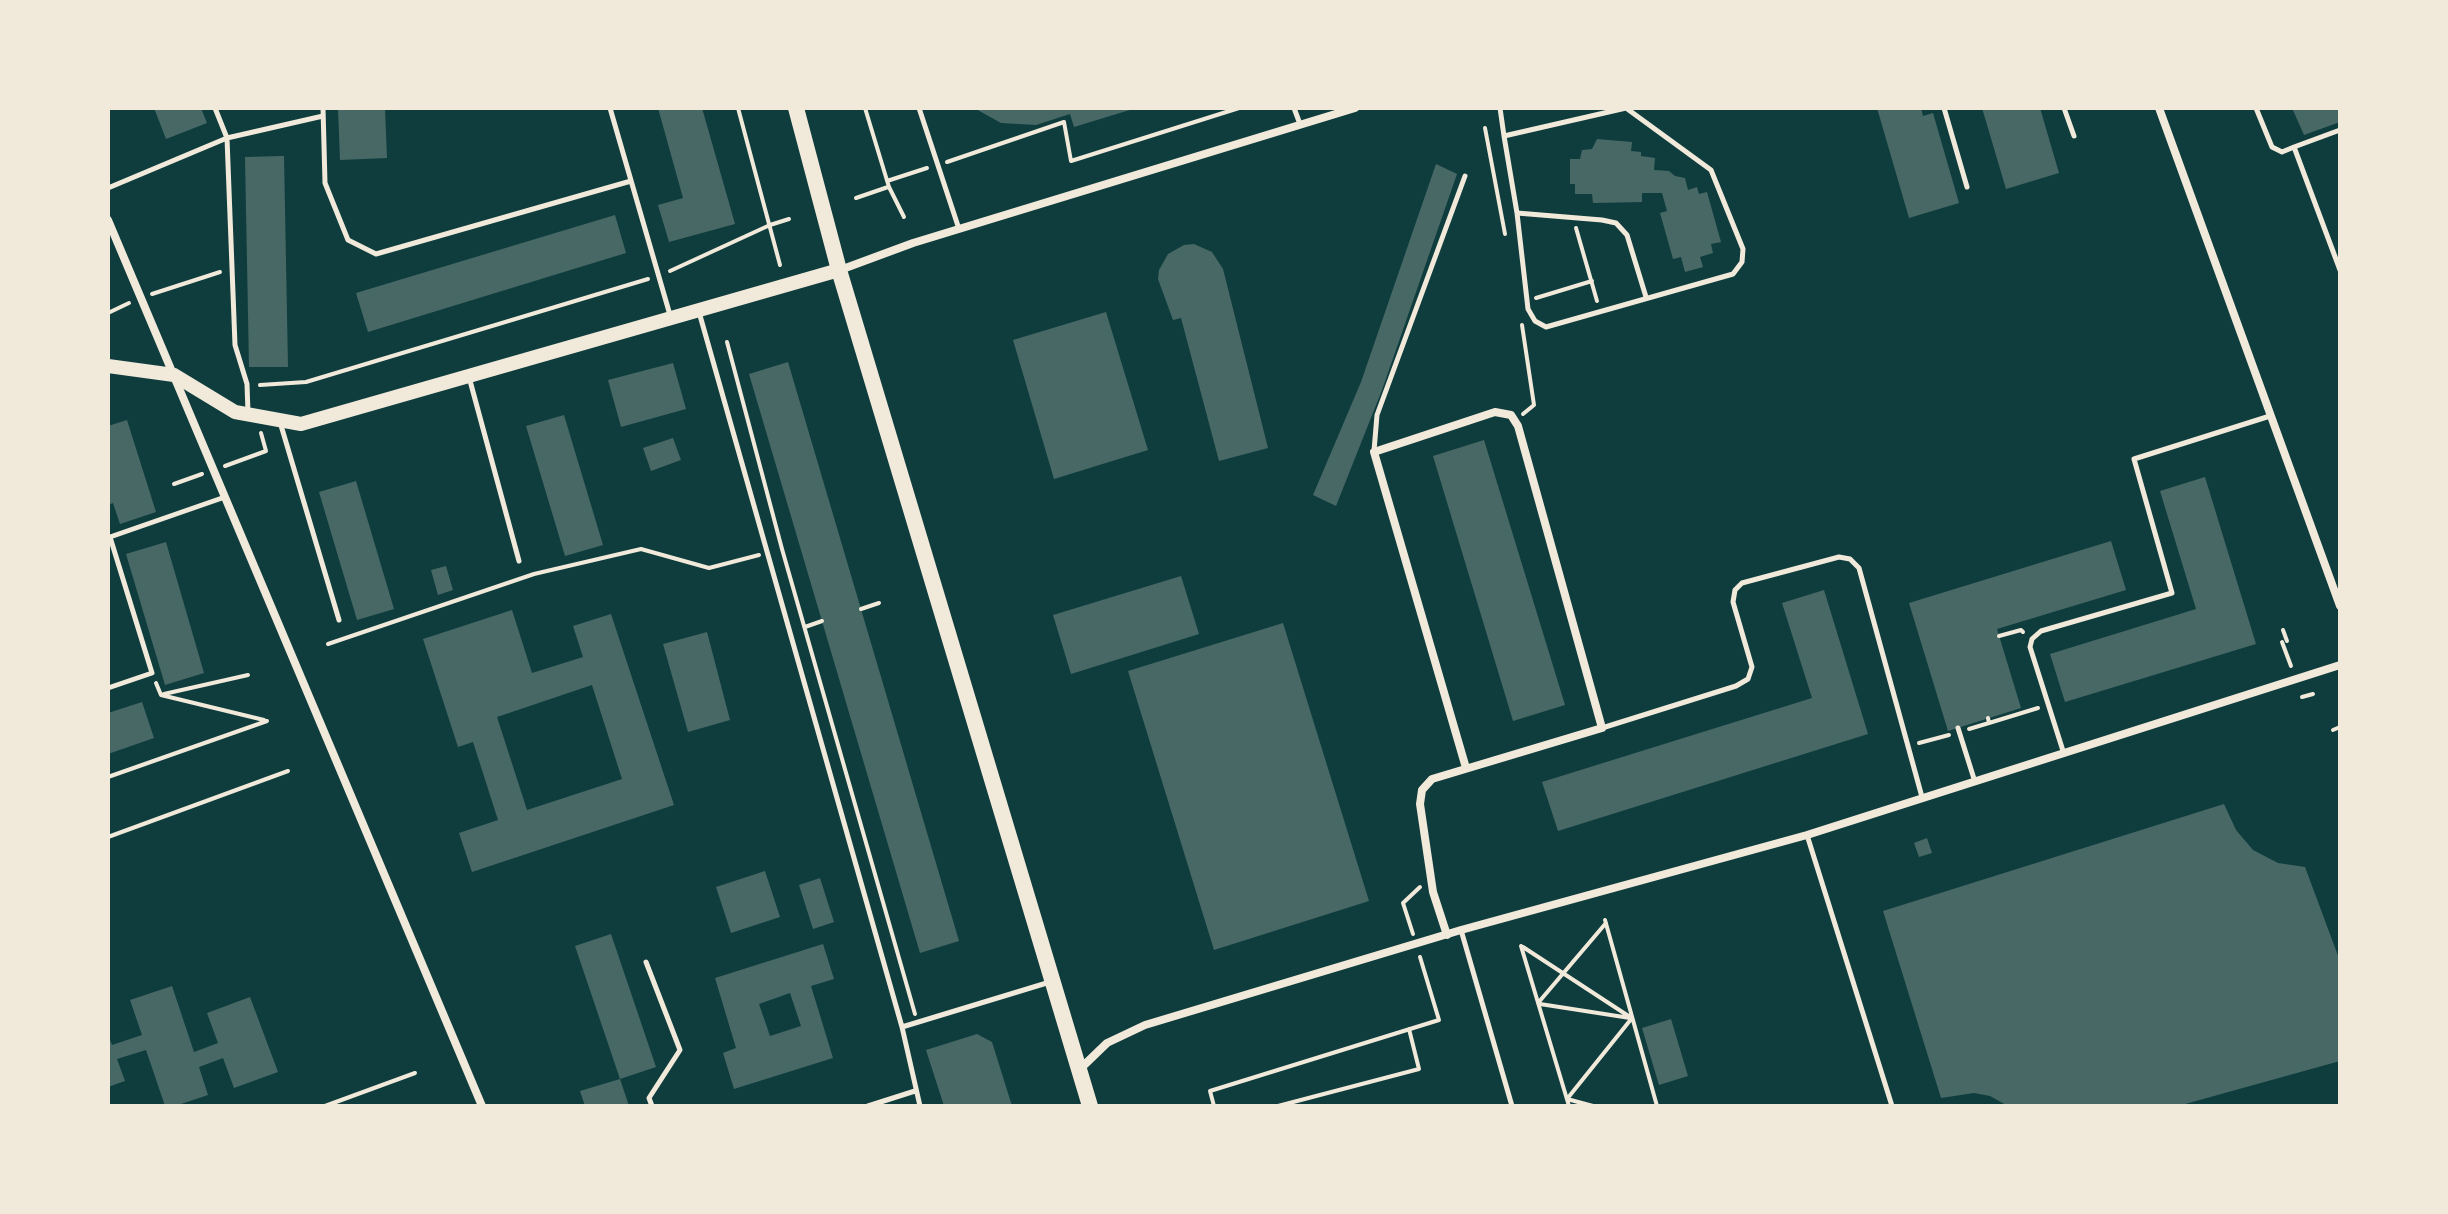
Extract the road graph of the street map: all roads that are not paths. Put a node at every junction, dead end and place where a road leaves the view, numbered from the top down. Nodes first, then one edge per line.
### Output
1 (215, 108) edge
2 (323, 108) edge
3 (610, 108) edge
4 (796, 108) edge
5 (919, 108) edge
6 (1294, 108) edge
7 (1355, 108) edge
8 (1500, 108) edge
9 (1944, 108) edge
10 (2064, 108) edge
11 (2159, 108) edge
12 (2256, 108) edge
13 (323, 116) junction
14 (1300, 124) junction
15 (2340, 130) edge
16 (1504, 136) junction
17 (2074, 136) dead end
18 (227, 138) junction
19 (2294, 147) junction
20 (1465, 176) dead end
21 (631, 181) junction
22 (1967, 187) dead end
23 (108, 188) edge
24 (1517, 213) junction
25 (108, 220) edge
26 (959, 229) junction
27 (111, 238) edge
28 (839, 270) junction
29 (2340, 270) edge
30 (1646, 297) junction
31 (698, 309) junction
32 (670, 316) junction
33 (108, 366) edge
34 (174, 375) junction
35 (468, 375) junction
36 (249, 414) junction
37 (2270, 416) junction
38 (279, 420) junction
39 (1374, 452) junction
40 (225, 497) junction
41 (519, 561) dead end
42 (2340, 606) edge
43 (339, 620) dead end
44 (2340, 665) edge
45 (108, 688) edge
46 (1602, 728) junction
47 (1959, 730) road end
48 (2064, 754) junction
49 (1466, 768) junction
50 (1975, 782) junction
51 (1922, 798) junction
52 (1807, 835) junction
53 (1461, 930) junction
54 (1447, 935) junction
55 (646, 962) dead end
56 (1051, 982) junction
57 (902, 1027) junction
58 (1079, 1070) junction
59 (915, 1091) junction
60 (482, 1106) edge
61 (652, 1106) edge
62 (868, 1106) edge
63 (920, 1106) edge
64 (1090, 1106) edge
65 (1512, 1106) edge
66 (1892, 1106) edge

1 - 18 lane
2 - 13 lane
3 - 21 lane
4 - 28 main road
5 - 26 lane
6 - 14 lane
7 - 14 street
8 - 16 lane
9 - 22 lane
10 - 17 lane
11 - 37 street
12 - 19 lane
13 - 18 lane
13 - 21 lane
14 - 26 street
15 - 19 lane
16 - 24 lane
16 - 30 lane
18 - 23 lane
18 - 36 lane
19 - 29 lane
20 - 39 lane
21 - 32 lane
24 - 30 lane
24 - 30 lane
25 - 27 street
26 - 28 street
27 - 34 street
28 - 31 street
28 - 56 main road
31 - 32 street
31 - 57 lane
32 - 35 street
33 - 34 street
34 - 36 street
34 - 40 street
35 - 38 street
35 - 41 lane
36 - 38 street
37 - 42 street
37 - 48 lane
38 - 43 lane
39 - 46 street
39 - 49 street
40 - 45 lane
40 - 60 street
44 - 48 street
46 - 49 street
46 - 51 lane
47 - 50 lane
48 - 50 street
49 - 54 street
50 - 51 street
51 - 52 street
52 - 53 street
52 - 66 lane
53 - 54 street
53 - 65 lane
54 - 58 street
55 - 61 lane
56 - 57 lane
56 - 58 main road
57 - 59 lane
58 - 64 main road
59 - 62 lane
59 - 63 lane

